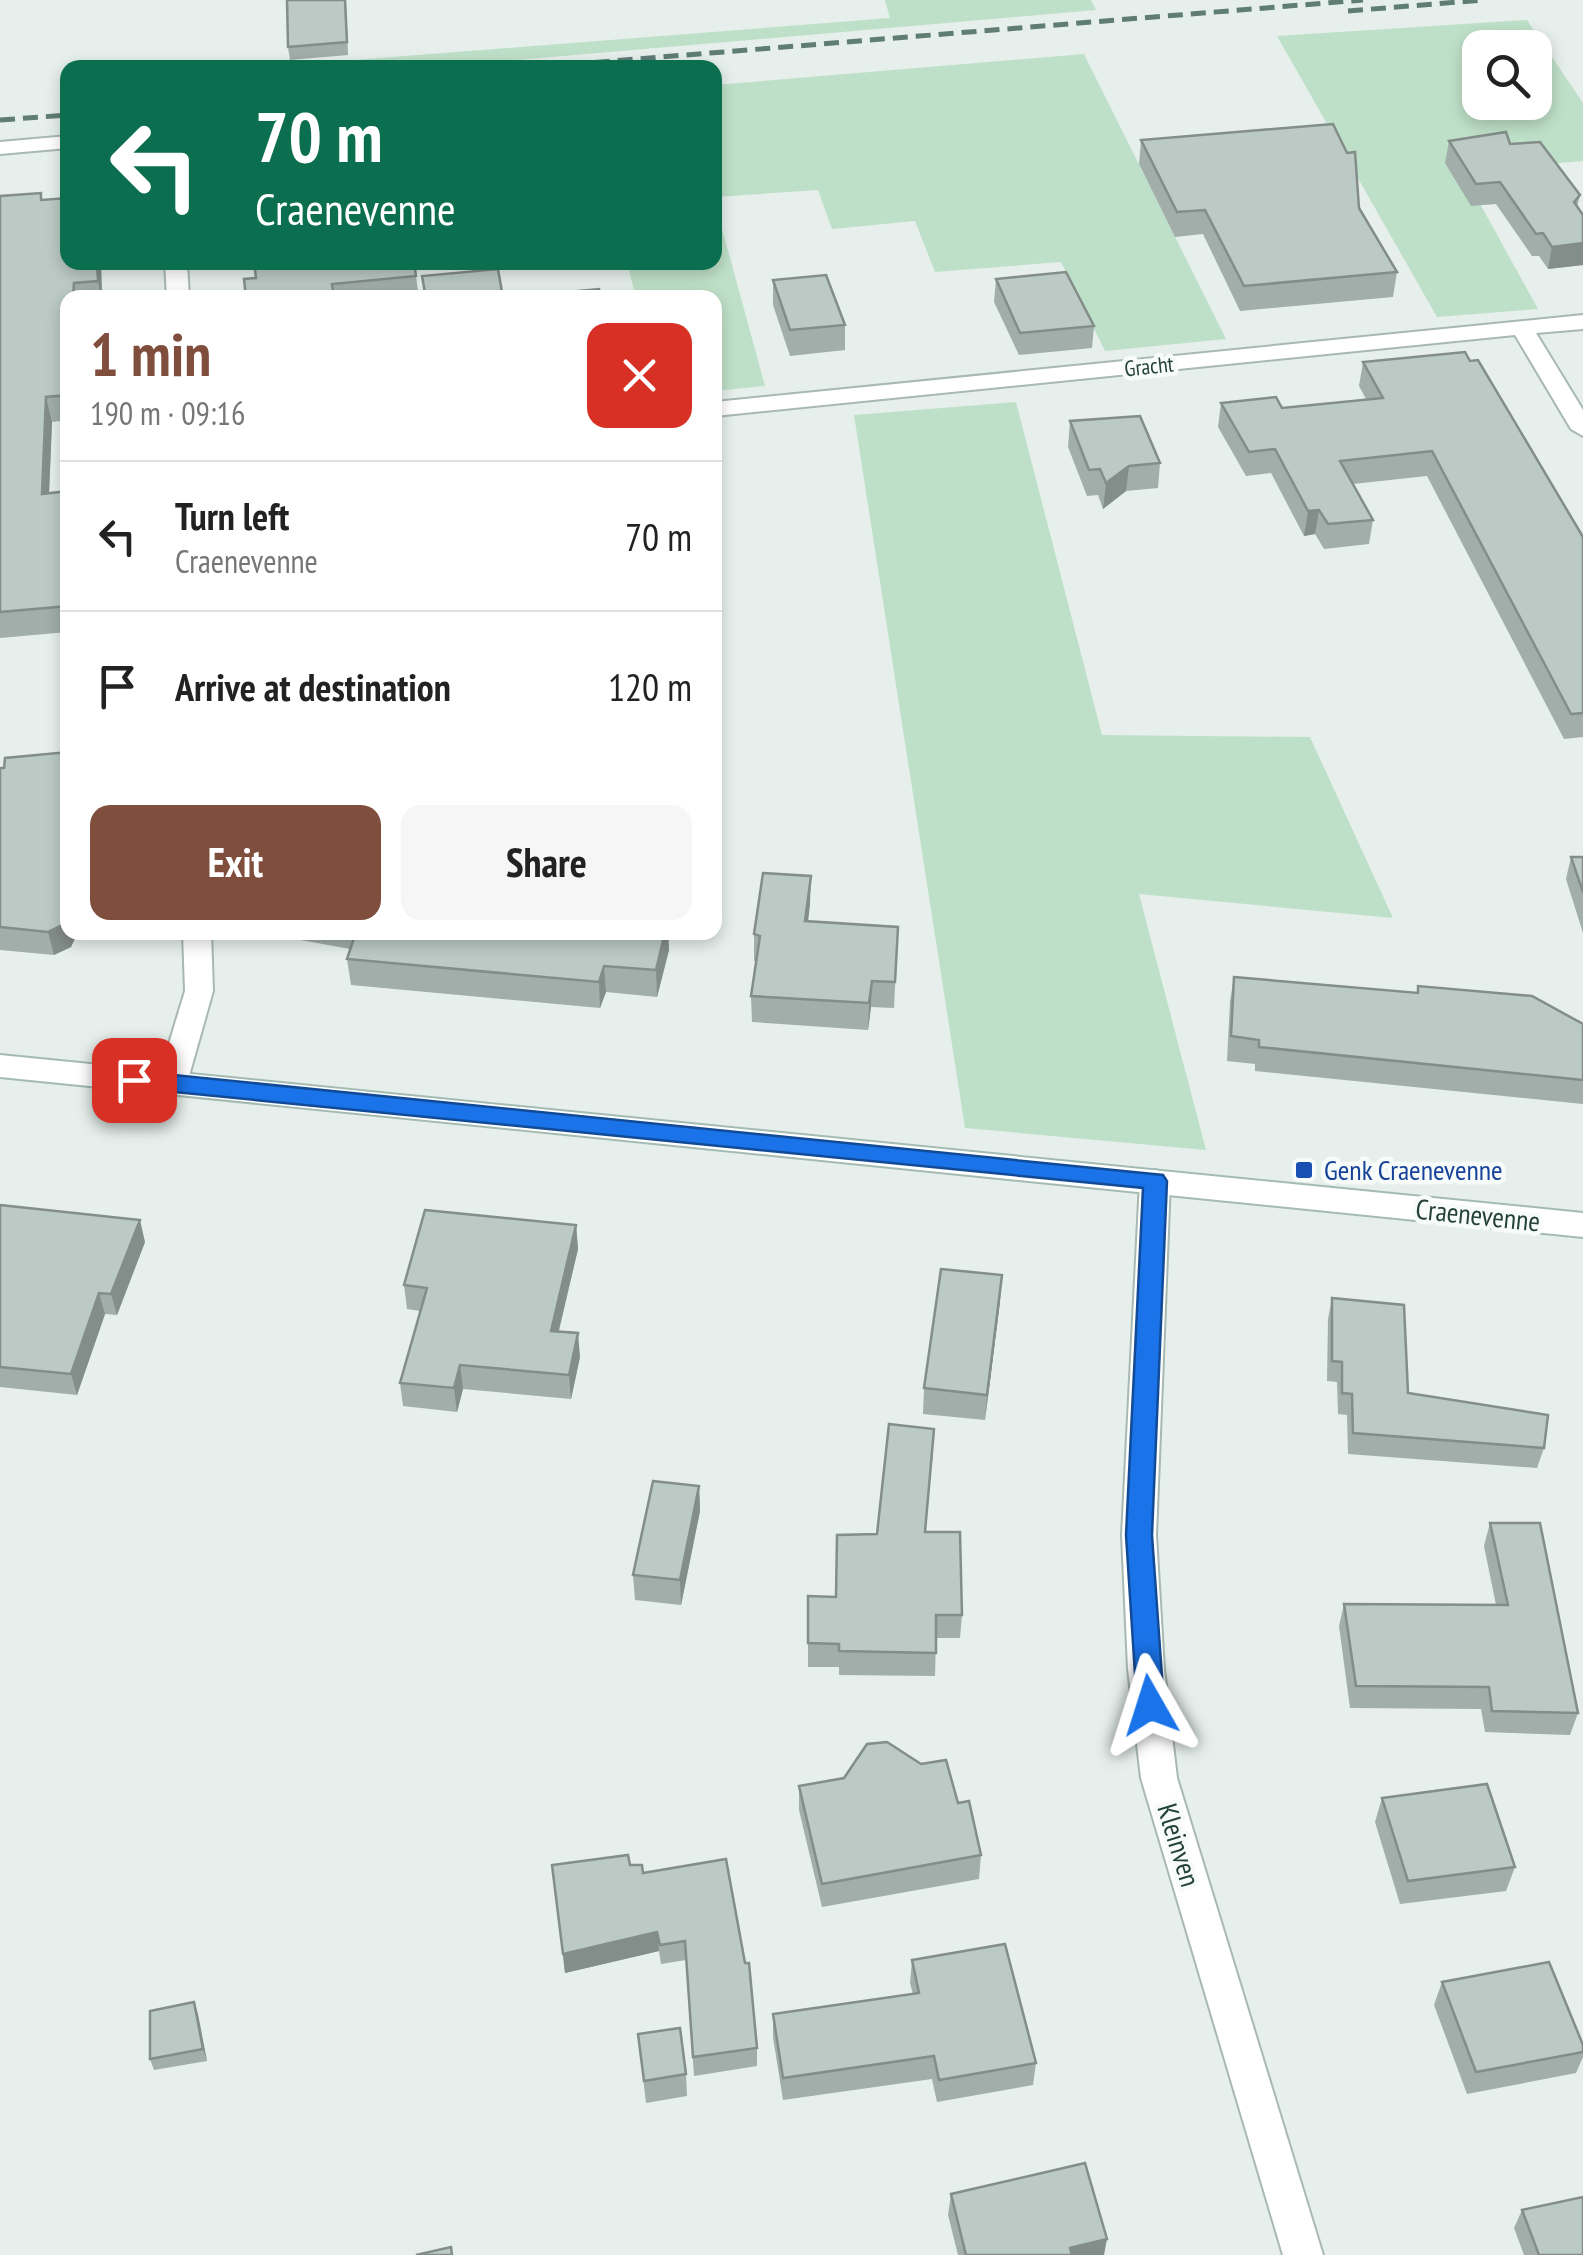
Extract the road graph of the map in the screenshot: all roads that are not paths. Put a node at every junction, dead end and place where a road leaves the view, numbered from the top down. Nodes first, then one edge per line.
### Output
1 (60, 143) edge
2 (0, 148) edge
3 (1583, 322) edge
4 (1522, 328) junction
5 (722, 408) edge
6 (1583, 429) edge
7 (197, 940) edge
8 (0, 1066) edge
9 (172, 1083) junction
10 (1155, 1181) junction
11 (1583, 1225) edge
12 (1303, 2255) edge

1 - 2 street
3 - 4 street, Gracht
4 - 5 street, Gracht
4 - 6 street
7 - 9 street
8 - 9 street, Craenevenne
9 - 10 street, Craenevenne
10 - 11 street, Craenevenne
10 - 12 street, Kleinven

